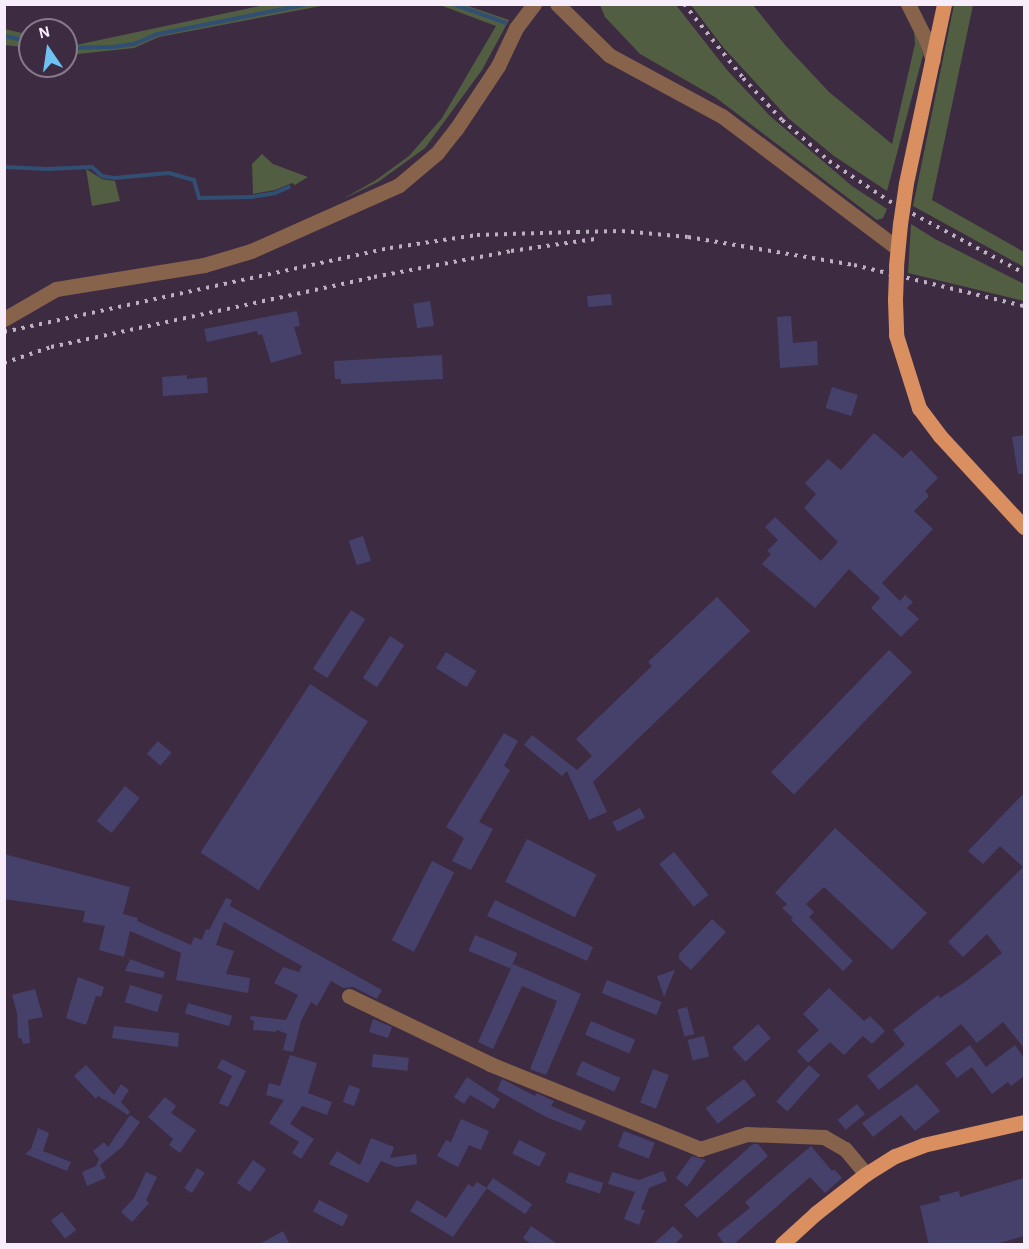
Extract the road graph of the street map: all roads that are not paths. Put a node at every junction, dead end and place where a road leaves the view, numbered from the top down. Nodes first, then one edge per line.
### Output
1 (534, 4) edge
2 (557, 4) edge
3 (908, 4) edge
4 (944, 4) edge
5 (933, 60) junction
6 (896, 247) junction
7 (4, 319) edge
8 (1024, 527) edge
9 (349, 996) dead end
10 (1024, 1122) edge
11 (866, 1174) junction
12 (782, 1245) edge

1 - 7 street
2 - 6 street
3 - 5 street
4 - 5 main road
5 - 6 main road, bridge
6 - 8 main road, bridge
9 - 11 street
10 - 11 main road
11 - 12 main road

